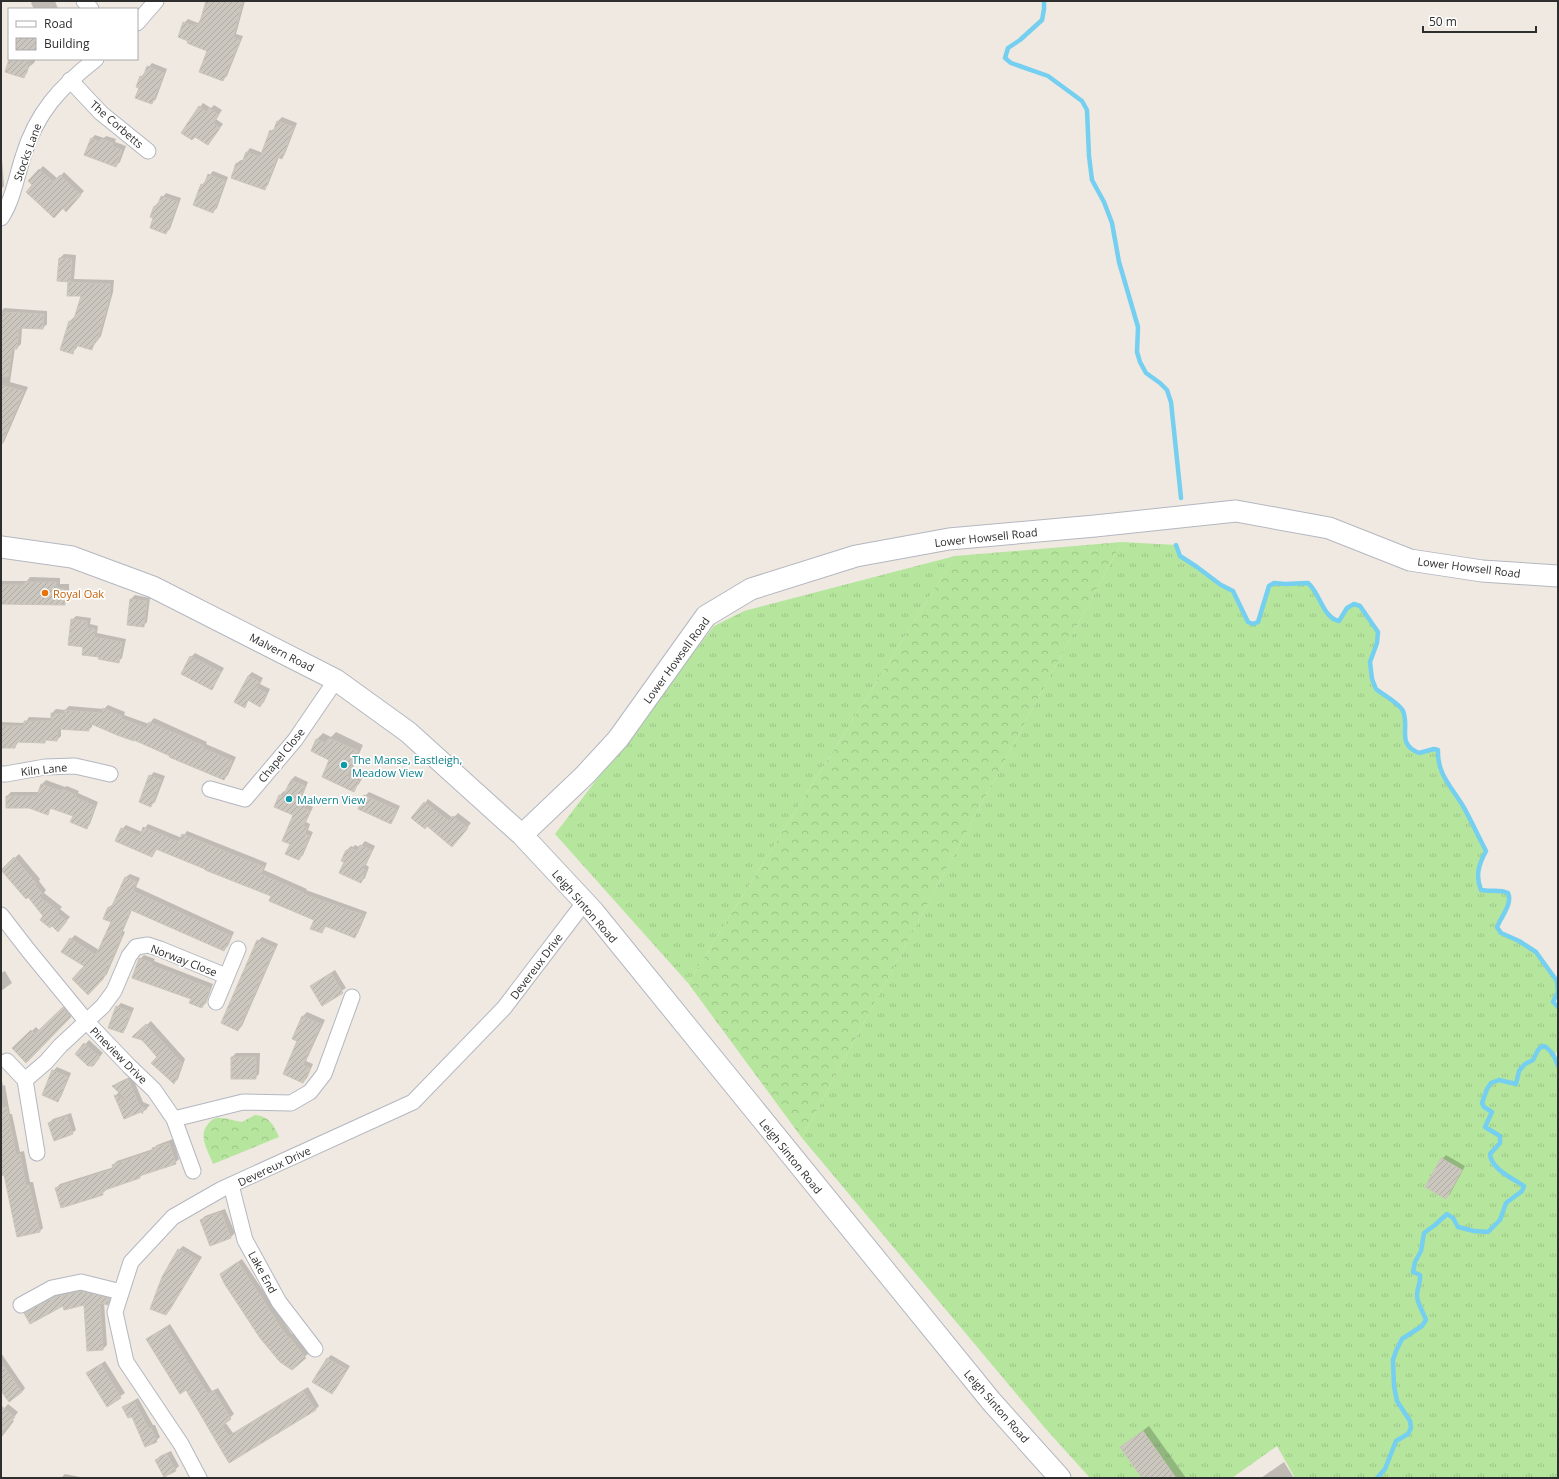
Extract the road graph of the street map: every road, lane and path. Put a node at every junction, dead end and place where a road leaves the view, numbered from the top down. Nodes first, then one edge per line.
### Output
1 (156, 1) edge
2 (138, 22) edge
3 (95, 60) edge
4 (70, 80) junction
5 (148, 151) dead end
6 (1, 218) edge
7 (1, 547) edge
8 (1558, 576) edge
9 (336, 680) junction
10 (1, 774) edge
11 (110, 774) dead end
12 (210, 789) dead end
13 (522, 835) junction
14 (584, 903) junction
15 (1, 915) edge
16 (238, 948) dead end
17 (226, 976) junction
18 (352, 997) dead end
19 (216, 1002) dead end
20 (87, 1022) junction
21 (7, 1061) dead end
22 (25, 1080) junction
23 (174, 1119) junction
24 (37, 1153) dead end
25 (193, 1171) dead end
26 (231, 1185) junction
27 (121, 1292) junction
28 (21, 1305) dead end
29 (315, 1350) dead end
30 (200, 1478) edge
31 (1060, 1478) edge

1 - 2 street
3 - 4 street, Stocks Lane
4 - 5 street, The Corbetts
4 - 6 street, Stocks Lane
7 - 9 main road, Malvern Road
8 - 13 main road, Lower Howsell Road
9 - 12 street, Chapel Close
9 - 13 main road, Malvern Road
10 - 11 street, Kiln Lane
13 - 14 main road, Leigh Sinton Road
14 - 26 street, Devereux Drive
14 - 31 main road, Leigh Sinton Road
15 - 20 street, Pineview Drive
16 - 17 street, Norway Close
17 - 19 street, Norway Close
17 - 20 street, Norway Close
18 - 23 street
20 - 22 street
20 - 23 street, Pineview Drive
21 - 22 street
22 - 24 street
23 - 25 street, Pineview Drive
26 - 27 street, Devereux Drive
26 - 29 street, Lake End
27 - 28 street
27 - 30 street, Devereux Drive

